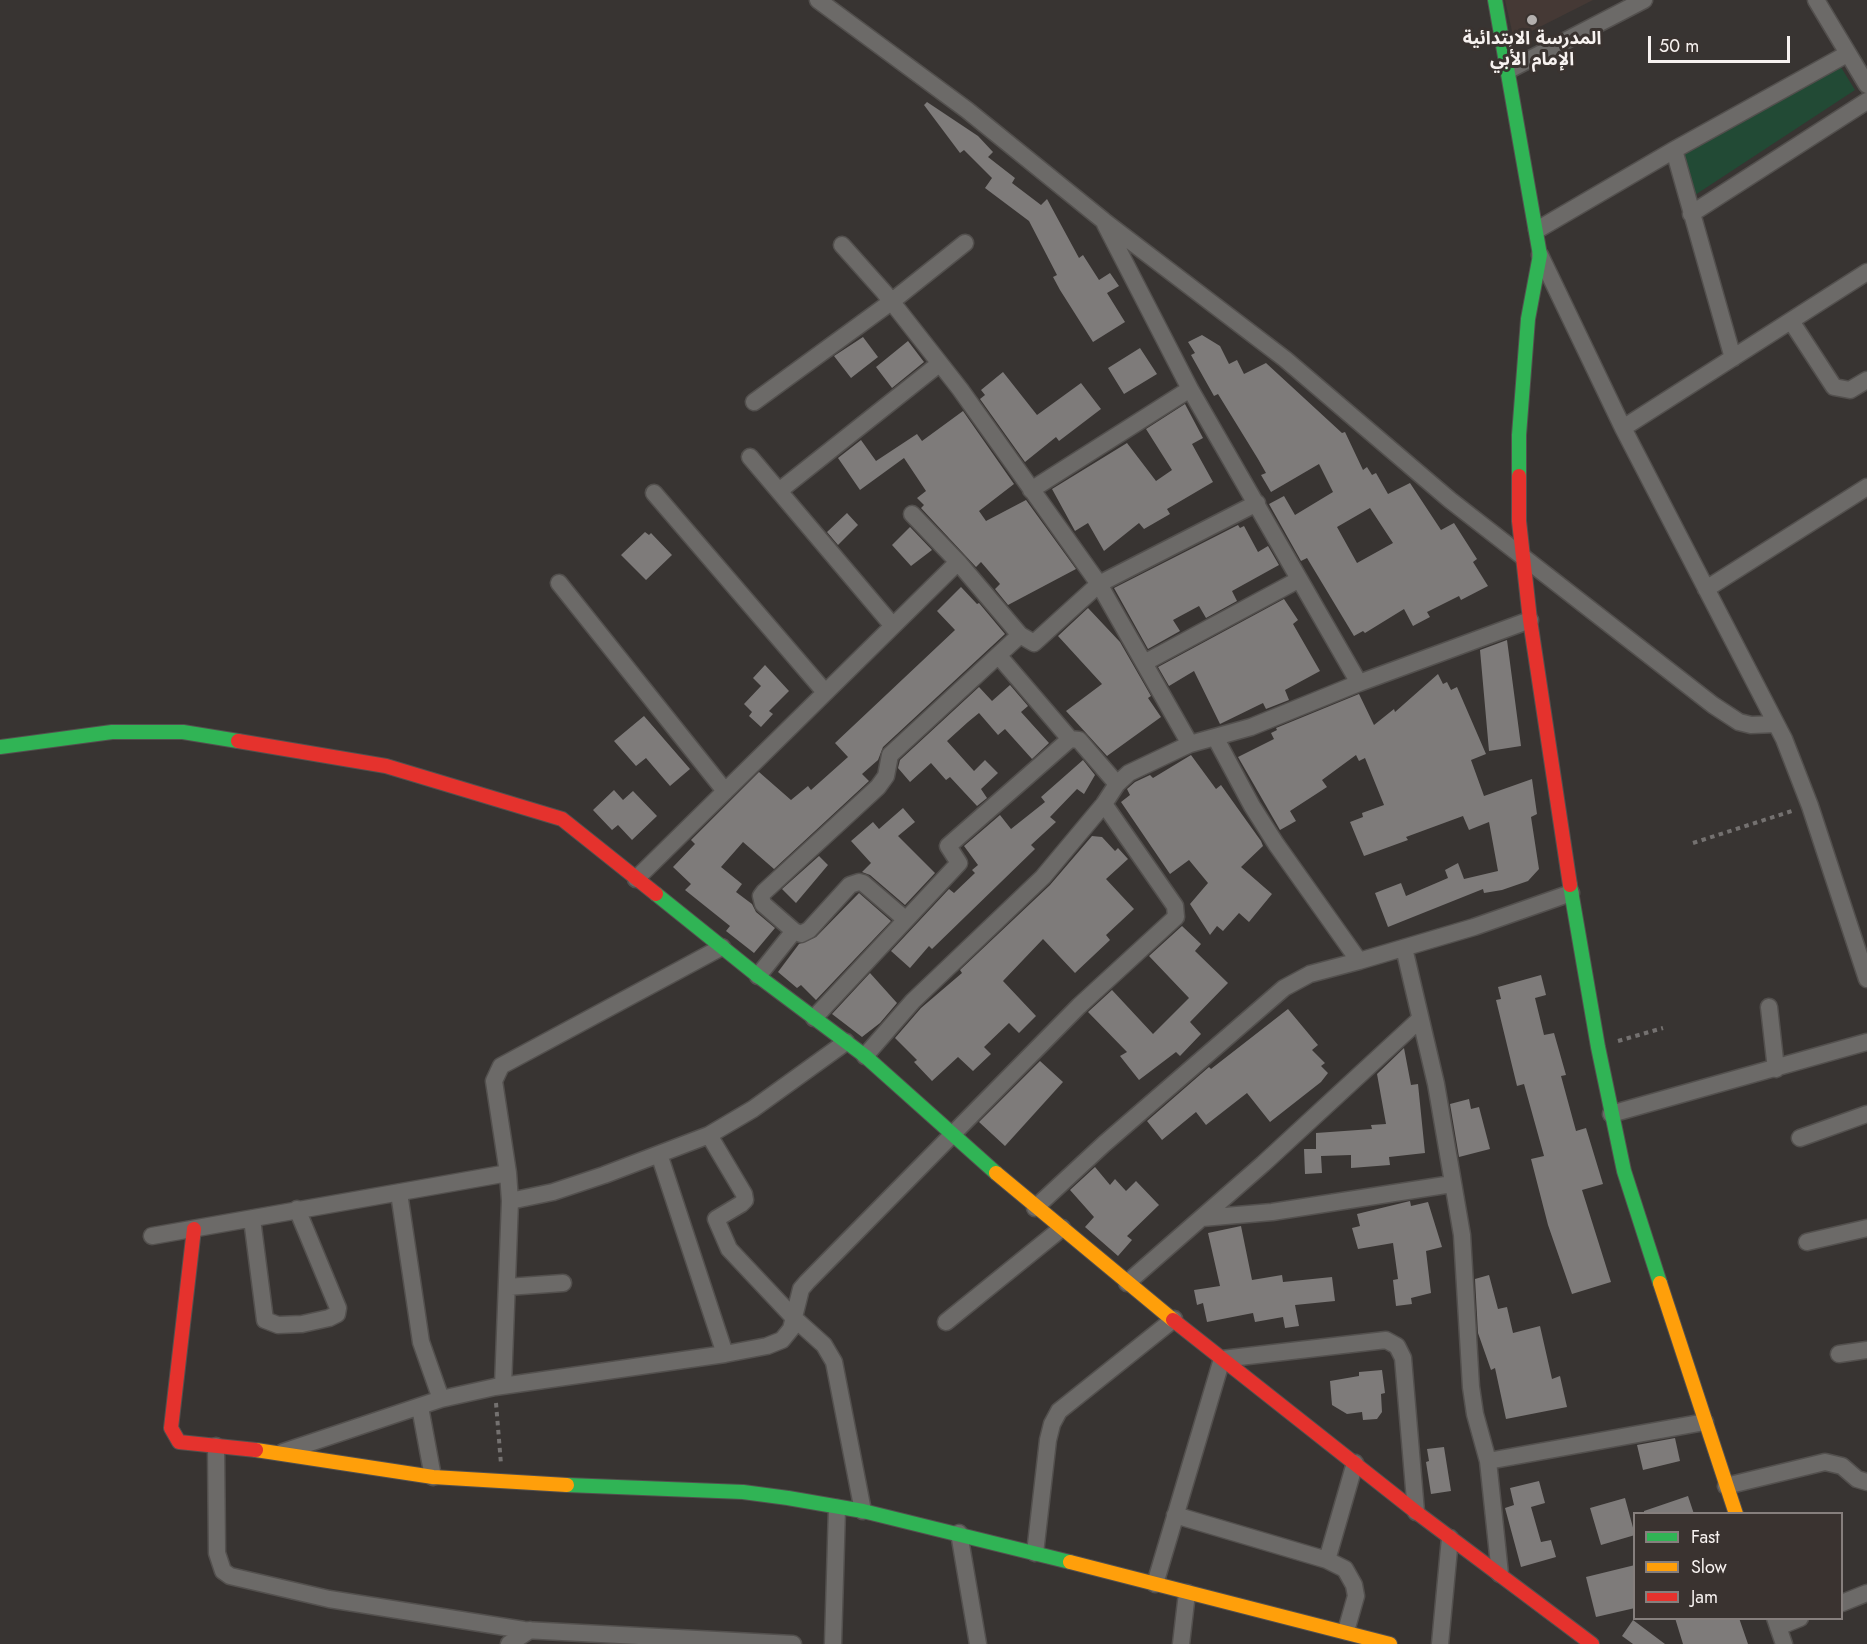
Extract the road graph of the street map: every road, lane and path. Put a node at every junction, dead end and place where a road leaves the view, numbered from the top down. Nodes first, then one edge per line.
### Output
1 (818, 0) edge
2 (1495, 0) edge
3 (1644, 0) edge
4 (1816, 0) edge
5 (1848, 54) junction
6 (1509, 70) junction
7 (1867, 85) edge
8 (1867, 101) edge
9 (1674, 150) junction
10 (1691, 214) junction
11 (1104, 221) junction
12 (1537, 230) junction
13 (965, 243) dead end
14 (842, 245) dead end
15 (1540, 255) junction
16 (1867, 272) edge
17 (891, 302) junction
18 (1791, 321) junction
19 (1733, 358) junction
20 (939, 363) junction
21 (1867, 380) edge
22 (1190, 389) junction
23 (754, 402) dead end
24 (1623, 428) junction
25 (750, 457) dead end
26 (1867, 487) edge
27 (1031, 490) junction
28 (779, 491) junction
29 (654, 493) dead end
30 (1257, 504) junction
31 (912, 514) dead end
32 (1522, 554) junction
33 (958, 562) junction
34 (1298, 580) junction
35 (559, 583) dead end
36 (1100, 584) junction
37 (1706, 589) junction
38 (1530, 620) junction
39 (893, 626) junction
40 (1020, 635) junction
41 (998, 655) junction
42 (1144, 663) junction
43 (1359, 683) junction
44 (825, 692) junction
45 (1776, 724) junction
46 (1215, 737) junction
47 (1070, 739) junction
48 (1190, 744) junction
49 (0, 747) edge
50 (1117, 784) junction
51 (725, 791) junction
52 (1104, 804) junction
53 (1810, 806) junction
54 (1693, 843) dead end
55 (636, 879) junction
56 (1571, 892) junction
57 (905, 919) junction
58 (794, 931) junction
59 (722, 947) junction
60 (1404, 948) junction
61 (1359, 961) junction
62 (758, 976) junction
63 (1867, 978) edge
64 (1769, 1007) dead end
65 (814, 1018) junction
66 (1419, 1020) junction
67 (1663, 1028) dead end
68 (846, 1042) junction
69 (1867, 1042) edge
70 (1598, 1047) junction
71 (865, 1056) junction
72 (1776, 1069) junction
73 (1611, 1114) junction
74 (1867, 1114) edge
75 (709, 1135) junction
76 (952, 1137) junction
77 (1800, 1138) dead end
78 (659, 1154) junction
79 (508, 1173) junction
80 (1452, 1184) junction
81 (399, 1193) junction
82 (510, 1201) junction
83 (1035, 1208) junction
84 (297, 1209) junction
85 (1202, 1218) junction
86 (252, 1219) junction
87 (1062, 1228) junction
88 (1867, 1228) edge
89 (194, 1229) junction
90 (152, 1236) dead end
91 (1807, 1242) dead end
92 (563, 1283) dead end
93 (1127, 1283) junction
94 (507, 1287) junction
95 (794, 1318) junction
96 (1174, 1319) junction
97 (946, 1322) dead end
98 (1867, 1350) edge
99 (725, 1354) junction
100 (1839, 1354) dead end
101 (1222, 1359) junction
102 (499, 1387) junction
103 (441, 1400) junction
104 (420, 1407) junction
105 (1705, 1422) junction
106 (216, 1446) junction
107 (279, 1453) junction
108 (1488, 1461) junction
109 (1354, 1463) junction
110 (433, 1477) junction
111 (1867, 1482) edge
112 (503, 1483) junction
113 (1726, 1486) junction
114 (837, 1508) junction
115 (863, 1511) junction
116 (1416, 1512) junction
117 (1735, 1512) edge
118 (1174, 1515) junction
119 (959, 1533) junction
120 (1450, 1538) junction
121 (1035, 1553) junction
122 (1327, 1560) junction
123 (1500, 1574) junction
124 (1155, 1584) junction
125 (1187, 1593) junction
126 (1867, 1593) edge
127 (1843, 1603) edge
128 (1776, 1623) edge
129 (530, 1630) junction
130 (1346, 1632) junction
131 (661, 1640) edge
132 (509, 1644) edge
133 (793, 1644) edge
134 (833, 1644) edge
135 (978, 1644) edge
136 (1181, 1644) edge
137 (1390, 1644) edge
138 (1440, 1644) edge
139 (1592, 1644) edge
140 (1784, 1644) edge

1 - 11 street
2 - 6 street
3 - 6 street
4 - 5 street
5 - 7 street
5 - 9 street
6 - 12 street
8 - 10 street
9 - 10 street
9 - 12 street
10 - 19 street
11 - 22 street
11 - 32 street
12 - 15 street
13 - 17 street
14 - 17 street
15 - 24 street
15 - 32 street
16 - 18 street
17 - 20 street
17 - 23 street
18 - 19 street
18 - 21 street
19 - 24 street
20 - 27 street
20 - 28 street
22 - 27 street
22 - 30 street
24 - 37 street
25 - 28 street
26 - 37 street
27 - 36 street
28 - 39 street
29 - 44 street
30 - 34 street
30 - 36 street
31 - 33 street
32 - 38 street
32 - 45 street
33 - 39 street
33 - 40 street
34 - 42 street
34 - 43 street
35 - 51 street
36 - 40 street
36 - 42 street
37 - 45 street
38 - 43 street
38 - 56 street
39 - 44 street
40 - 41 street
41 - 47 street
41 - 58 street
42 - 48 street
43 - 46 street
44 - 51 street
45 - 53 street
46 - 48 street
46 - 61 street
47 - 50 street
47 - 57 street
48 - 50 street
49 - 55 street
50 - 52 street
51 - 55 street
52 - 71 street
52 - 76 street
53 - 54 path
53 - 63 street
55 - 59 street
56 - 60 street
56 - 70 street
57 - 58 street
57 - 65 street
58 - 62 street
59 - 62 street
59 - 79 street
60 - 61 street
60 - 66 street
61 - 83 street
62 - 65 street
64 - 72 street
65 - 68 street
66 - 80 street
66 - 85 street
67 - 70 path
68 - 71 street
68 - 75 street
69 - 72 street
70 - 73 street
71 - 76 street
72 - 73 street
73 - 105 street
74 - 77 street
75 - 78 street
75 - 95 street
76 - 83 street
76 - 95 street
78 - 82 street
78 - 99 street
79 - 81 street
79 - 82 street
80 - 85 street
80 - 108 street
81 - 84 street
81 - 103 street
82 - 94 street
83 - 87 street
84 - 86 street
84 - 86 street
85 - 93 street
86 - 89 street
87 - 93 street
87 - 97 street
88 - 91 street
89 - 90 street
89 - 106 street
92 - 94 street
93 - 96 street
94 - 102 street
95 - 99 street
95 - 115 street
96 - 101 street
96 - 121 street
98 - 100 street
99 - 102 street
101 - 109 street
101 - 116 street
101 - 118 street
102 - 103 street
102 - 112 path
103 - 104 street
104 - 107 street
104 - 110 street
105 - 108 street
105 - 113 street
106 - 107 street
106 - 129 street
107 - 110 street
108 - 123 street
109 - 116 street
109 - 122 street
110 - 112 street
111 - 113 street
112 - 114 street
113 - 117 street
114 - 115 street
114 - 134 street
115 - 119 street
116 - 120 street
118 - 122 street
118 - 124 street
119 - 121 street
119 - 135 street
120 - 123 street
120 - 138 street
121 - 124 street
122 - 130 street
123 - 139 street
124 - 125 street
125 - 130 street
125 - 136 street
126 - 127 street
128 - 140 street
129 - 131 street
129 - 132 street
130 - 137 street
131 - 133 street

